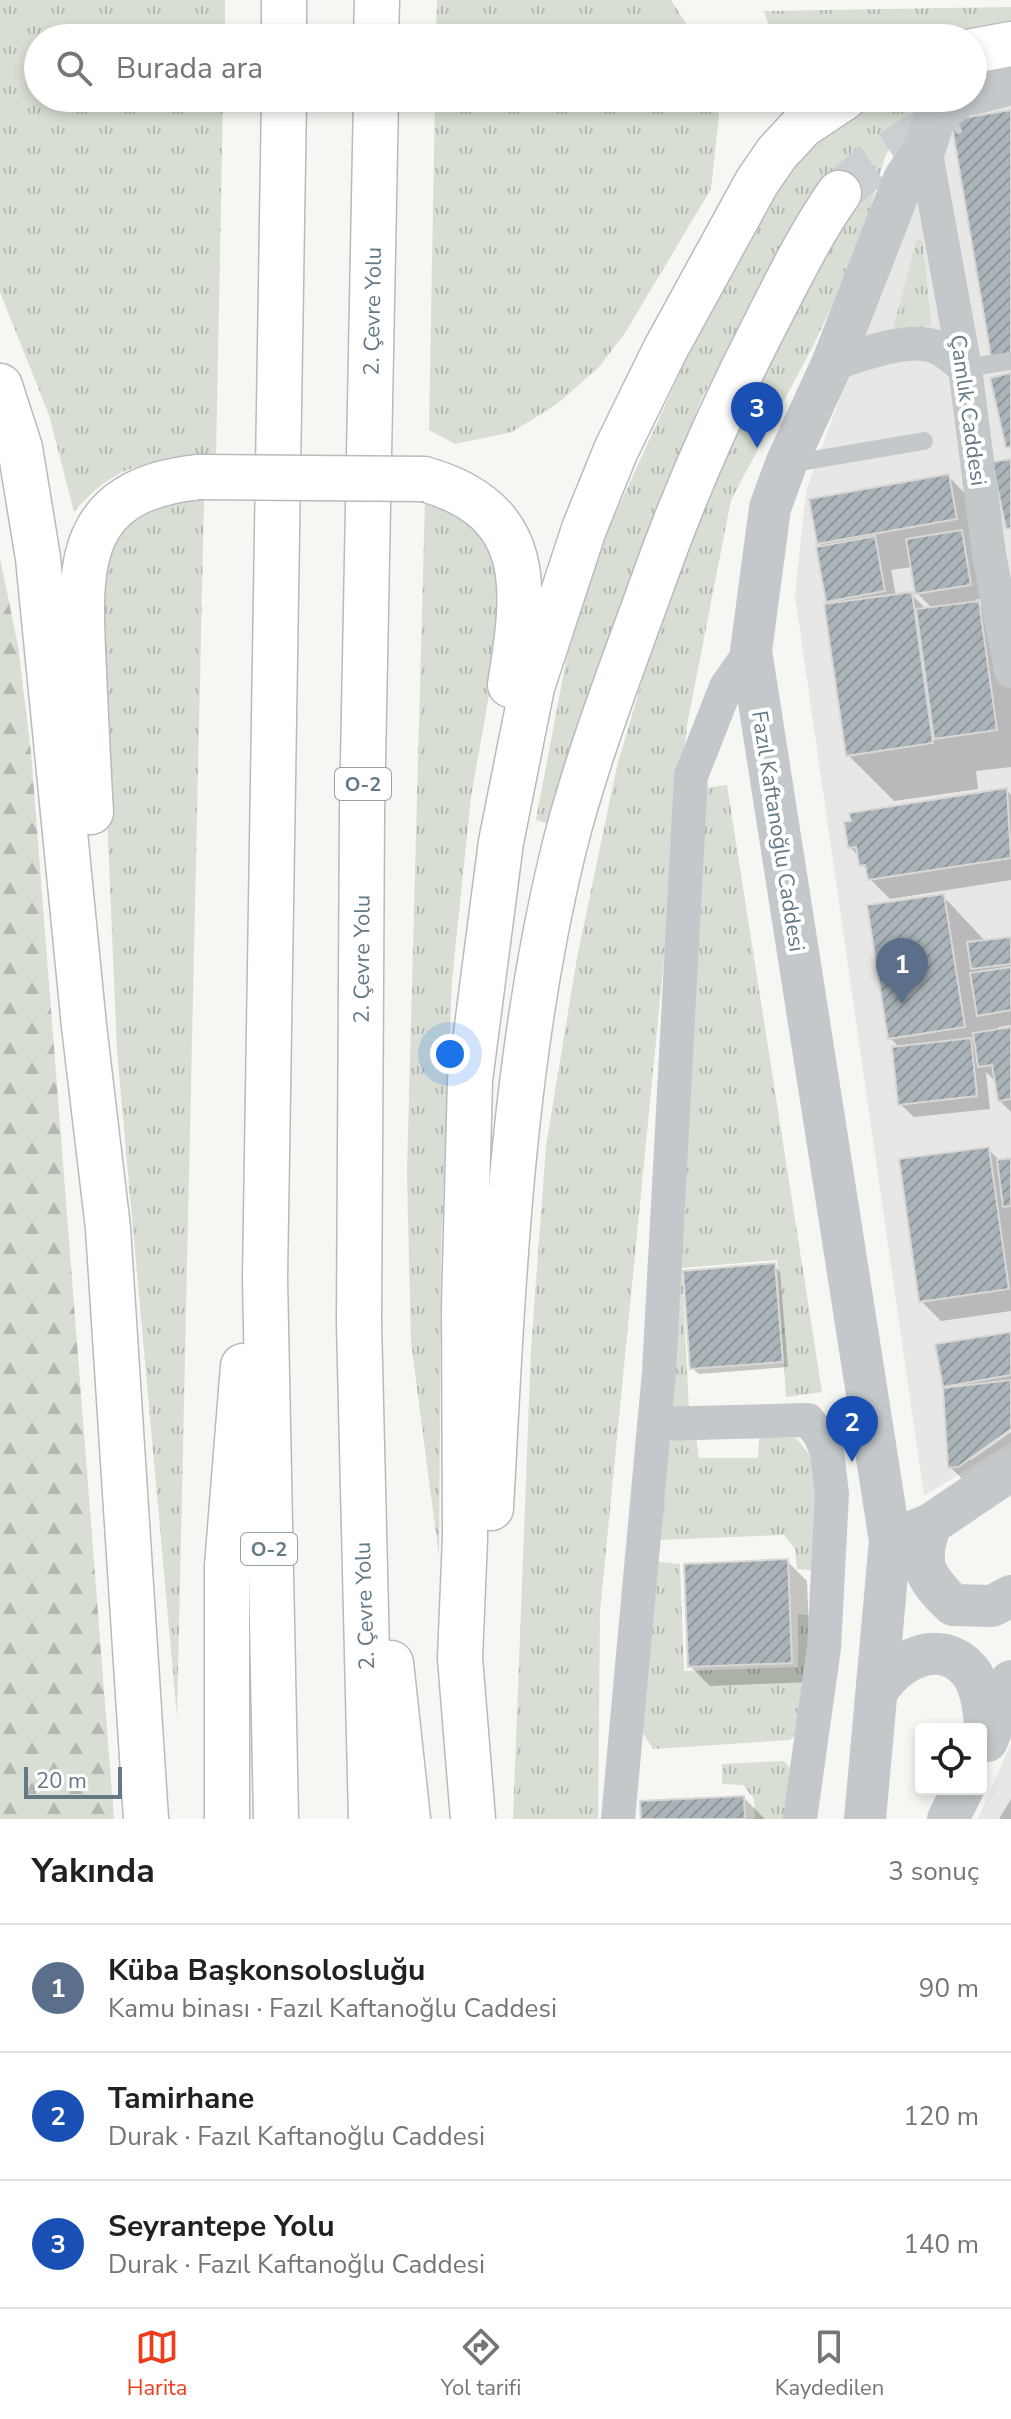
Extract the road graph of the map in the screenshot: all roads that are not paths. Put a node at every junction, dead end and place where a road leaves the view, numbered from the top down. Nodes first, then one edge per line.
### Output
1 (284, 0) edge
2 (377, 0) edge
3 (284, 24) edge
4 (376, 24) edge
5 (1011, 44) edge
6 (987, 48) edge
7 (1011, 84) edge
8 (987, 90) tunnel mouth
9 (284, 112) edge
10 (376, 112) edge
11 (823, 112) edge
12 (941, 112) edge
13 (925, 148) junction
14 (839, 193) tunnel mouth
15 (1011, 361) edge
16 (832, 364) junction
17 (965, 368) junction
18 (0, 386) edge
19 (924, 441) dead end
20 (0, 461) edge
21 (786, 464) junction
22 (1000, 552) edge
23 (42, 617) junction
24 (751, 651) junction
25 (1011, 671) edge
26 (488, 941) junction
27 (108, 1228) junction
28 (265, 1278) junction
29 (654, 1424) junction
30 (1011, 1470) edge
31 (360, 1471) junction
32 (931, 1524) junction
33 (890, 1541) junction
34 (927, 1577) junction
35 (1011, 1596) edge
36 (1011, 1681) edge
37 (877, 1692) junction
38 (982, 1723) edge
39 (987, 1740) edge
40 (960, 1795) edge
41 (471, 1798) edge
42 (146, 1819) edge
43 (227, 1819) edge
44 (276, 1819) edge
45 (371, 1819) edge
46 (408, 1819) edge
47 (618, 1819) edge
48 (800, 1819) edge
49 (865, 1819) edge
50 (948, 1819) edge

1 - 3 highway
2 - 4 highway
5 - 6 highway
7 - 8 street
9 - 28 highway, O-2
10 - 31 highway, 2. Çevre Yolu / O-2
11 - 26 highway
12 - 13 street, Fazıl Kaftanoğlu Caddesi
13 - 16 street, Fazıl Kaftanoğlu Caddesi
13 - 17 street, Çamlık Caddesi
14 - 41 highway
15 - 17 lane
16 - 17 street
16 - 21 street, Fazıl Kaftanoğlu Caddesi
17 - 22 street, Çamlık Caddesi
18 - 23 highway
19 - 21 lane
20 - 23 highway
21 - 24 street, Fazıl Kaftanoğlu Caddesi
22 - 25 street, Çamlık Caddesi
23 - 27 highway
24 - 29 street
24 - 33 street, Fazıl Kaftanoğlu Caddesi
26 - 27 highway, bridge
26 - 41 highway
27 - 42 highway
28 - 43 highway
28 - 44 highway, O-2
29 - 47 street
29 - 48 street
30 - 32 street
31 - 45 highway, 2. Çevre Yolu / O-2
31 - 46 highway
32 - 33 street
32 - 34 street
33 - 34 street
33 - 37 street, Fazıl Kaftanoğlu Caddesi
34 - 35 street
36 - 39 street
37 - 38 street
37 - 49 street, Fazıl Kaftanoğlu Caddesi
40 - 50 street

